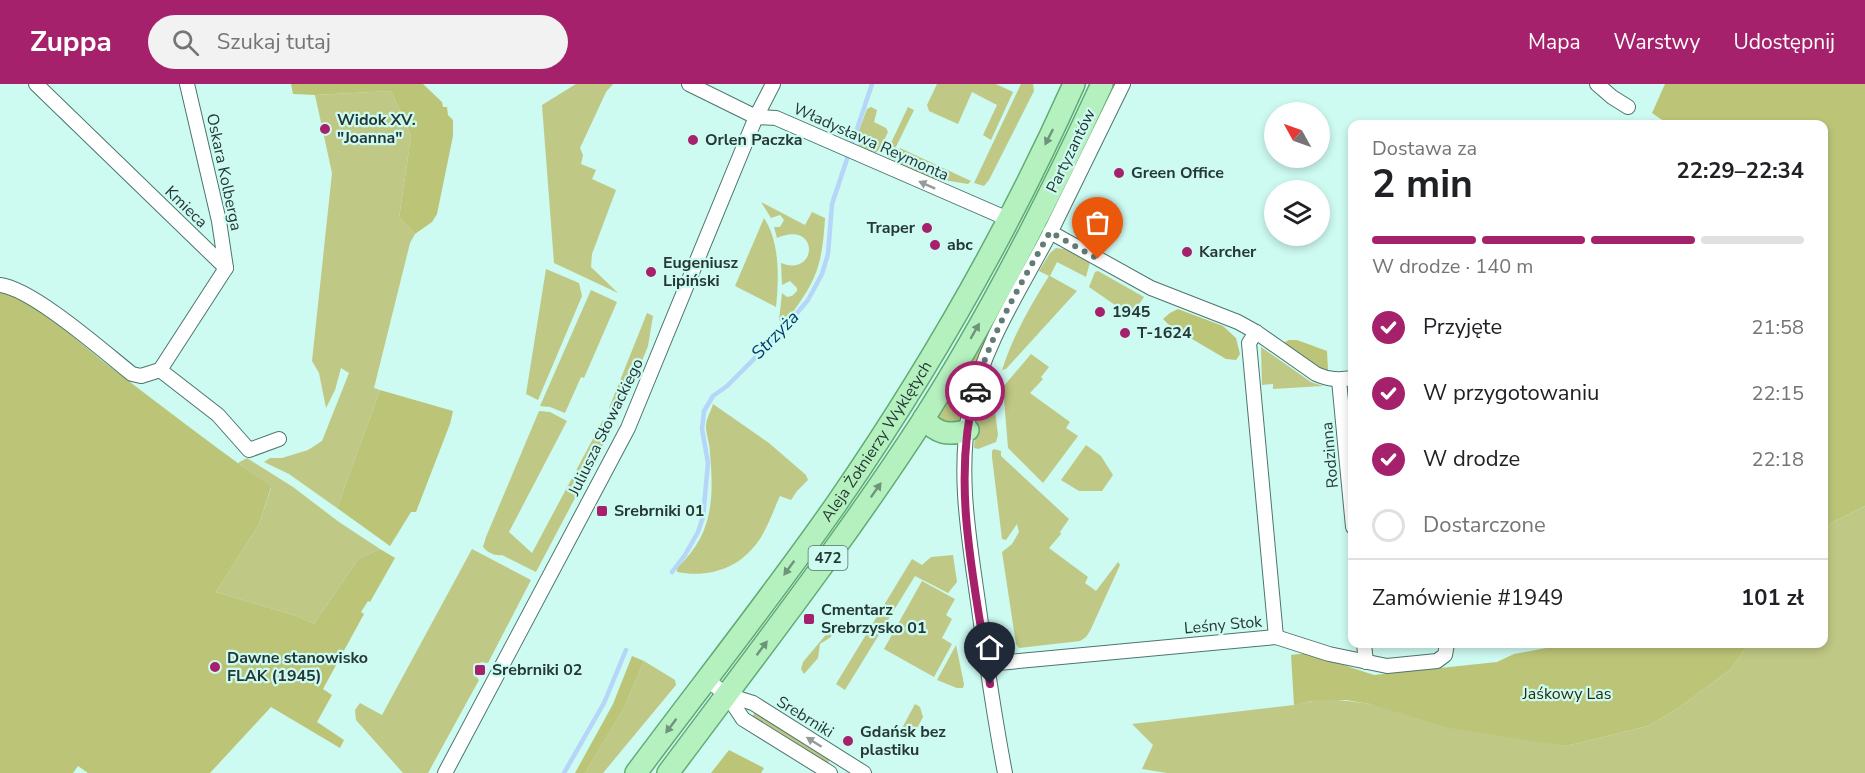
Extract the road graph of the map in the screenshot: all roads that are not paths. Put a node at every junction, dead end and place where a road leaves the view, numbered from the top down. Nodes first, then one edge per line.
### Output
1 (36, 84) edge
2 (187, 84) edge
3 (689, 84) edge
4 (774, 84) edge
5 (1074, 84) edge
6 (1101, 84) edge
7 (1123, 84) edge
8 (1597, 84) edge
9 (1628, 106) dead end
10 (756, 117) junction
11 (1008, 219) junction
12 (1050, 232) junction
13 (226, 268) junction
14 (0, 285) edge
15 (1256, 332) junction
16 (160, 370) junction
17 (1346, 379) edge
18 (924, 418) junction
19 (1348, 421) edge
20 (968, 430) junction
21 (279, 439) dead end
22 (1276, 637) junction
23 (1364, 648) edge
24 (1446, 648) edge
25 (1366, 662) junction
26 (987, 664) junction
27 (706, 680) junction
28 (727, 695) junction
29 (842, 767) edge
30 (445, 773) edge
31 (636, 773) edge
32 (668, 773) edge
33 (830, 773) edge
34 (864, 773) edge
35 (1005, 773) edge

1 - 13 street, Kmieca
2 - 13 street, Oskara Kolberga
3 - 10 street, Władysława Reymonta
4 - 10 street, Juliusza Słowackiego
5 -> 11 main road, Aleja Żołnierzy Wyklętych / 472
18 -> 6 main road, Aleja Żołnierzy Wyklętych / 472
7 - 12 street, Partyzantów
8 - 9 street
11 -> 10 street, Władysława Reymonta
10 - 30 street, Juliusza Słowackiego
11 -> 27 main road, Aleja Żołnierzy Wyklętych / 472
12 - 15 street
12 - 20 street, Partyzantów
13 - 16 street
14 - 16 street
15 - 17 street
15 - 22 street
16 - 21 street
17 - 19 street, Rodzinna
18 - 20 main road
28 -> 18 main road, Aleja Żołnierzy Wyklętych / 472
20 - 26 street, Partyzantów
22 - 25 street, Leśny Stok
22 - 26 street, Leśny Stok
23 - 25 street
24 - 25 street, Leśny Stok
26 - 35 street, Partyzantów
27 - 28 street, Srebrniki
27 -> 31 main road, Aleja Żołnierzy Wyklętych / 472
29 -> 28 street, Srebrniki
28 - 32 main road, Aleja Żołnierzy Wyklętych / 472
28 - 33 street, Srebrniki
29 - 34 street, Srebrniki

